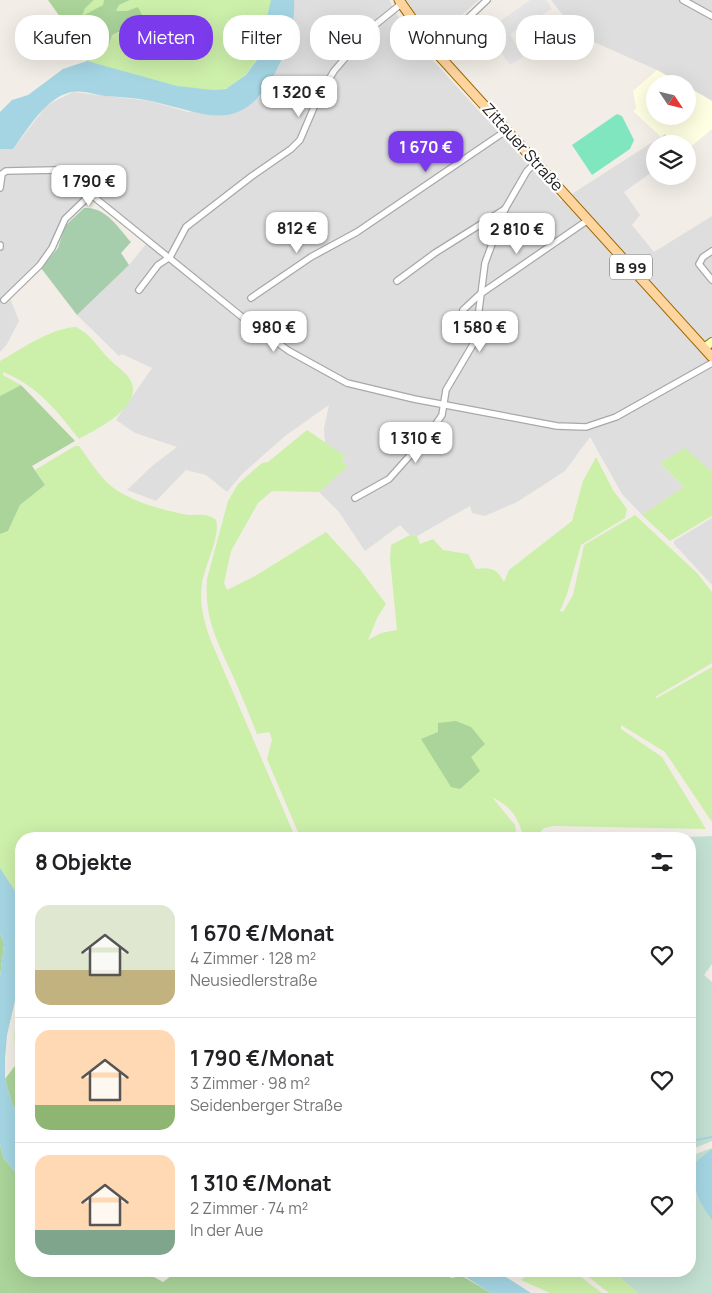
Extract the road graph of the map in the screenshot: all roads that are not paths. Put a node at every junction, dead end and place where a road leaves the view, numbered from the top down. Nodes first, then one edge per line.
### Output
1 (487, 0) edge
2 (683, 0) edge
3 (400, 2) edge
4 (409, 15) edge
5 (471, 15) edge
6 (712, 16) edge
7 (443, 60) edge
8 (507, 130) junction
9 (536, 162) junction
10 (0, 188) edge
11 (90, 194) junction
12 (506, 209) junction
13 (588, 220) junction
14 (712, 251) edge
15 (170, 257) junction
16 (712, 280) edge
17 (397, 281) dead end
18 (139, 290) dead end
19 (479, 295) junction
20 (250, 298) dead end
21 (4, 300) dead end
22 (463, 310) dead end
23 (712, 342) edge
24 (704, 348) junction
25 (712, 357) edge
26 (712, 363) edge
27 (445, 404) junction
28 (355, 498) dead end

1 - 5 street
2 - 6 street
3 - 4 main road, Zittauer Straße / B 99
3 - 15 street
7 - 8 main road, Zittauer Straße / B 99
8 - 9 main road, Zittauer Straße / B 99
8 - 20 street
9 - 12 street
9 - 13 main road, Zittauer Straße / B 99
10 - 11 street
11 - 15 street
11 - 21 street
12 - 17 street
12 - 19 street
13 - 19 street
13 - 24 main road, Zittauer Straße / B 99
14 - 16 street
15 - 18 street
15 - 27 street
19 - 22 street
19 - 27 street
23 - 24 street
24 - 25 main road, Zittauer Straße / B 99
26 - 27 street
27 - 28 street

